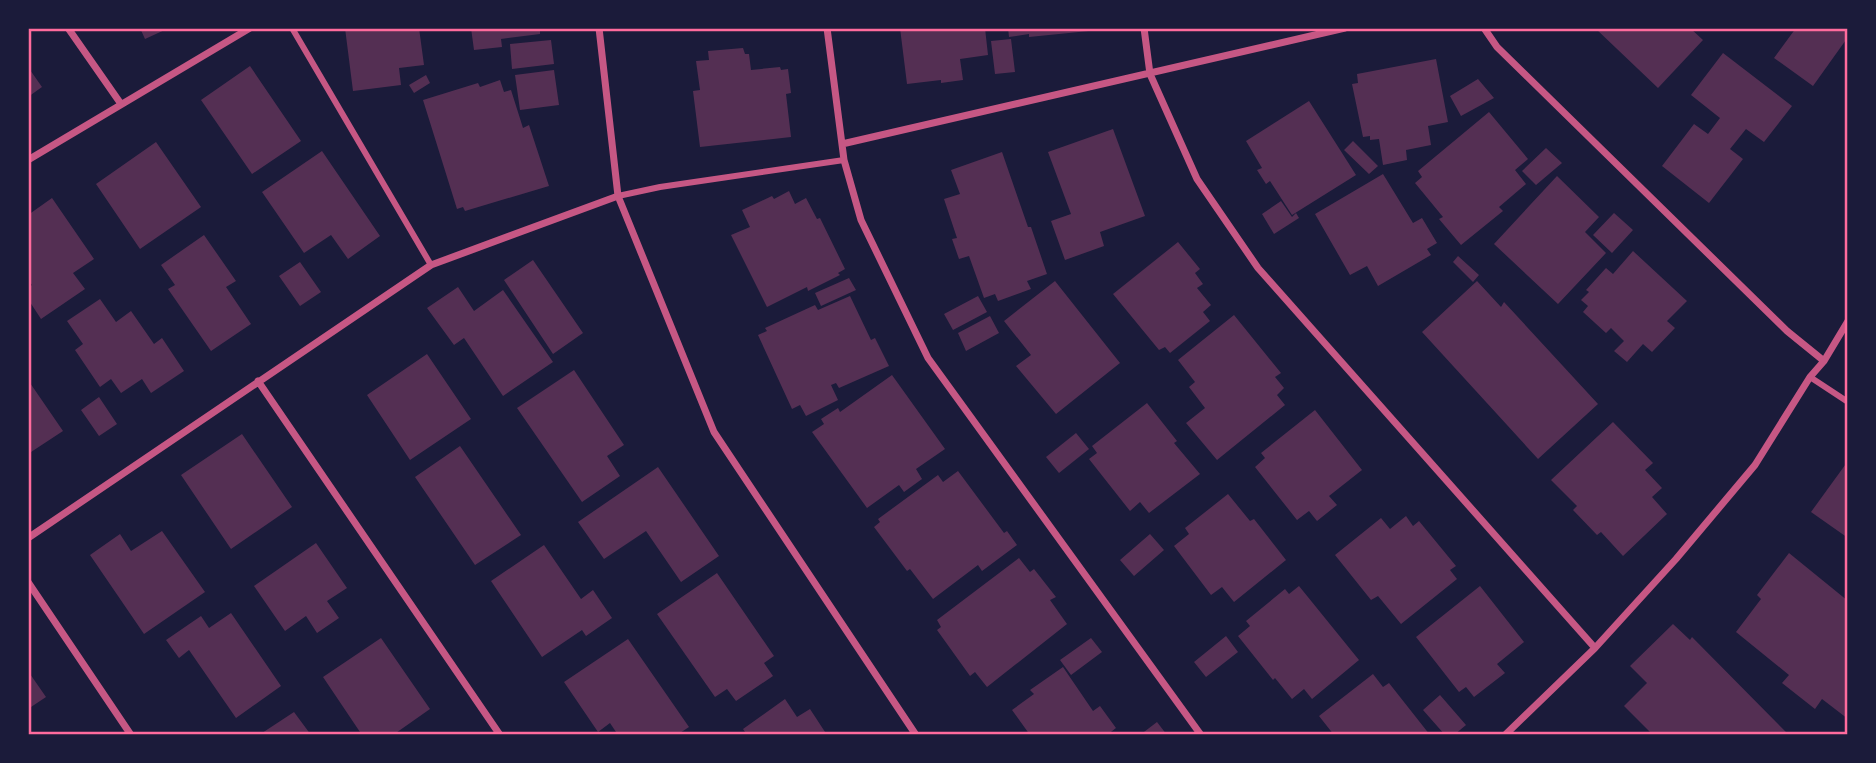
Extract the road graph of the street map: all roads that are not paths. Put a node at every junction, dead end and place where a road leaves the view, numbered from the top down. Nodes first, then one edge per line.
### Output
1 (68, 28) edge
2 (250, 28) edge
3 (292, 28) edge
4 (599, 28) edge
5 (827, 28) edge
6 (1144, 28) edge
7 (1345, 28) edge
8 (1484, 28) edge
9 (1150, 74) junction
10 (121, 104) junction
11 (842, 144) junction
12 (28, 160) edge
13 (844, 160) junction
14 (618, 196) junction
15 (431, 265) junction
16 (1848, 321) edge
17 (1824, 361) junction
18 (1810, 377) junction
19 (258, 381) junction
20 (1848, 402) edge
21 (28, 538) edge
22 (28, 582) edge
23 (1595, 648) junction
24 (131, 735) edge
25 (500, 735) edge
26 (916, 735) edge
27 (1201, 735) edge
28 (1505, 735) edge

1 - 10 street
2 - 10 street
3 - 15 street
4 - 14 street
5 - 11 street
6 - 9 street
7 - 9 street
8 - 17 street
9 - 11 street
9 - 23 street
10 - 12 street
11 - 13 street
13 - 14 street
13 - 27 street
14 - 15 street
14 - 26 street
15 - 19 street
16 - 17 street
17 - 18 street
18 - 20 street
18 - 23 street
19 - 21 street
19 - 25 street
22 - 24 street
23 - 28 street

